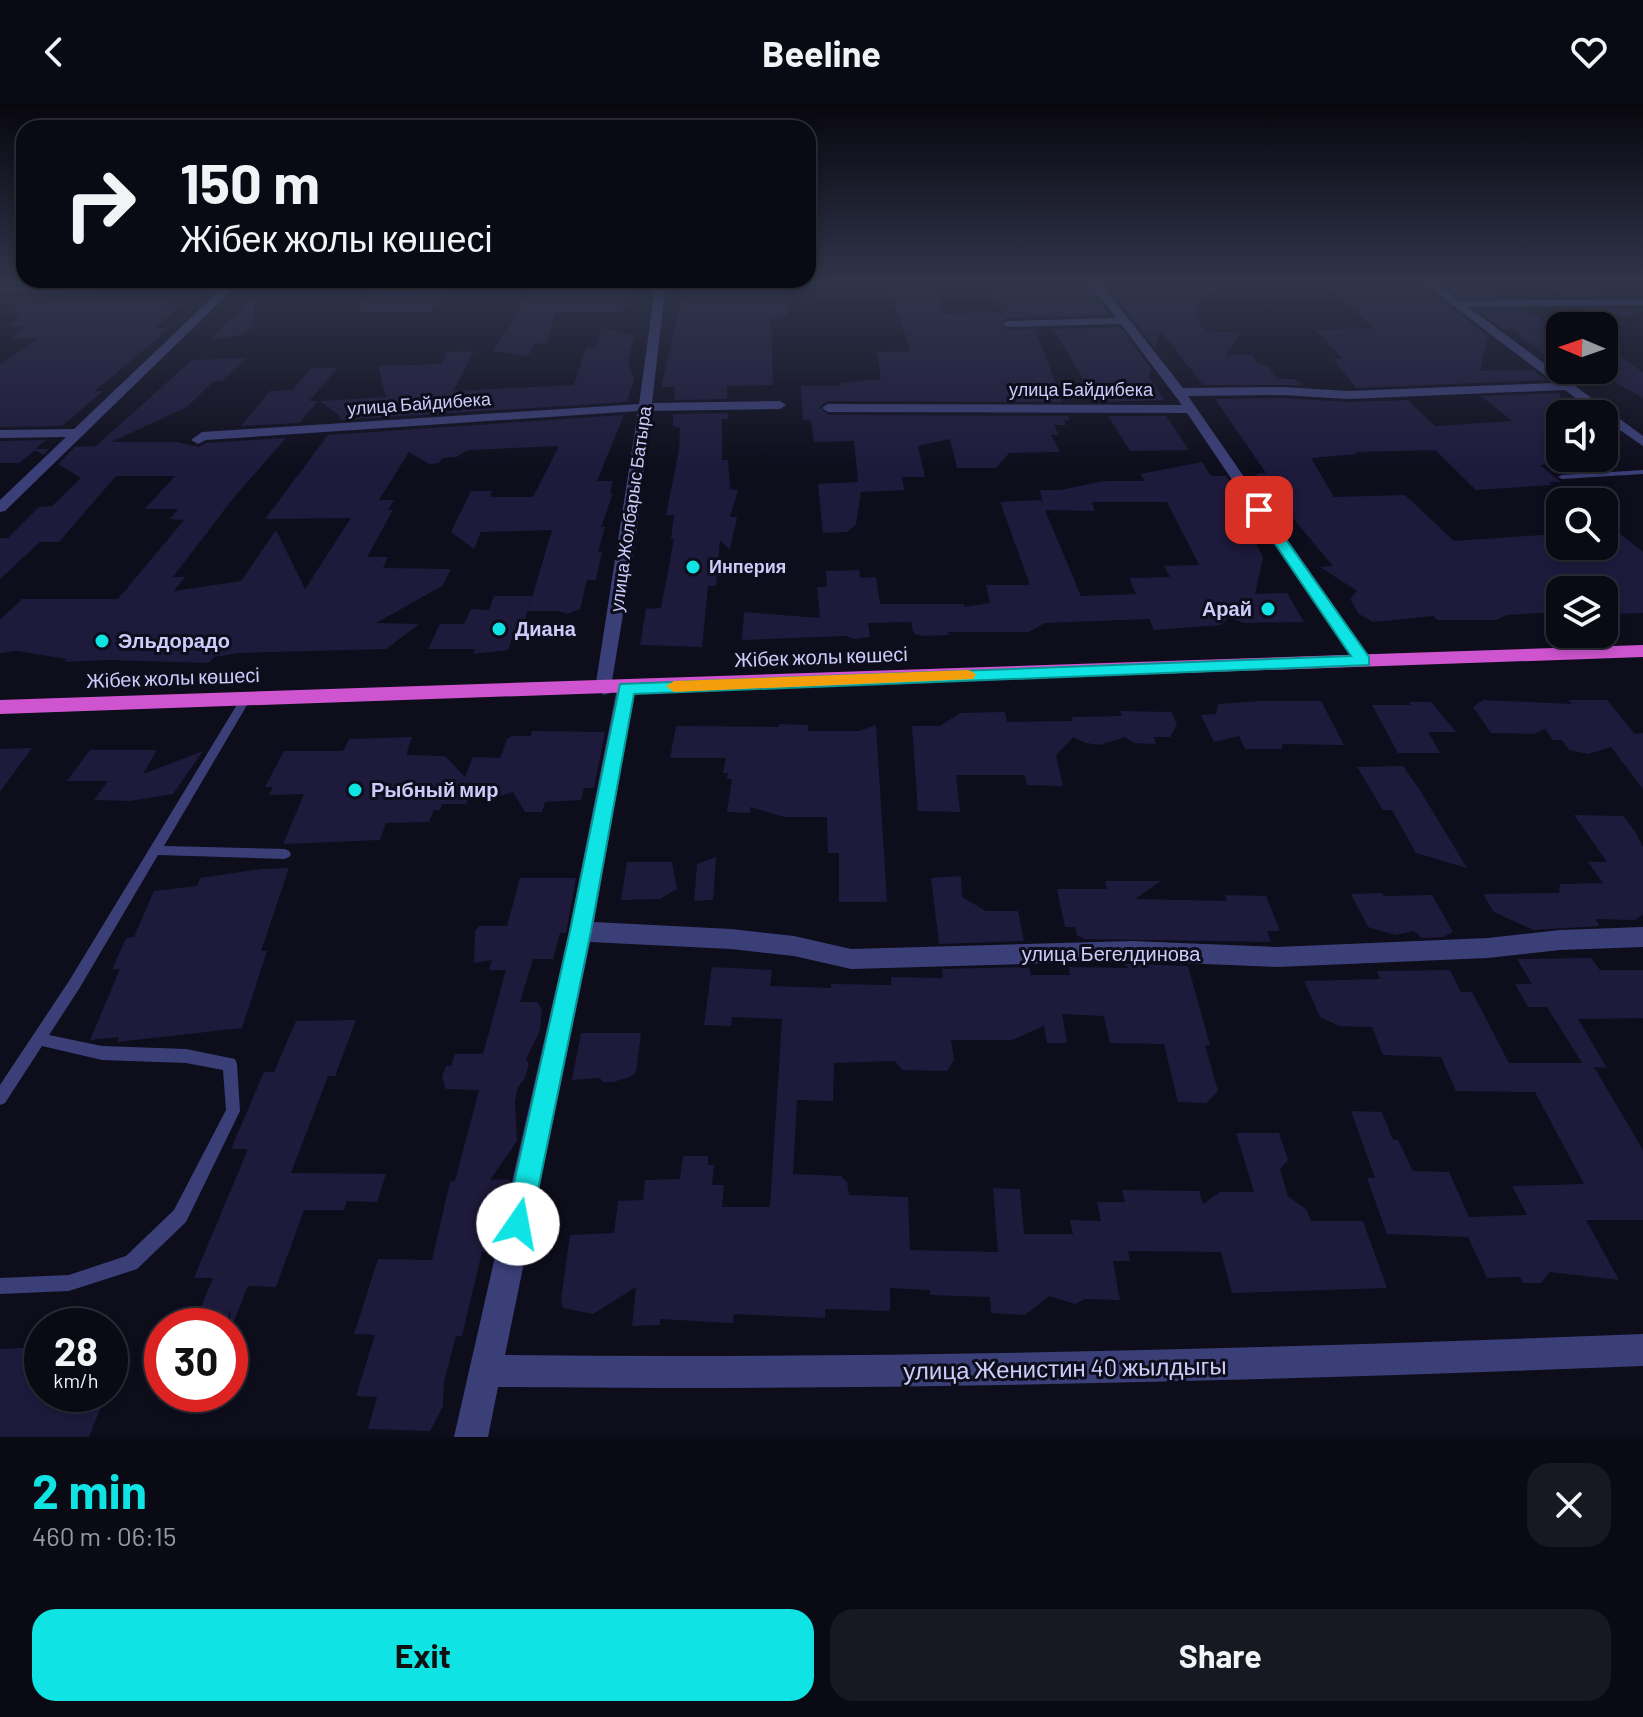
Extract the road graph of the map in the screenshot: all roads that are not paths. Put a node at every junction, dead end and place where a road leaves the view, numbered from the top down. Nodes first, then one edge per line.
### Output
1 (171, 343) edge
2 (653, 343) edge
3 (1142, 343) edge
4 (1510, 343) edge
5 (1568, 386) junction
6 (1179, 392) junction
7 (780, 405) dead end
8 (828, 408) dead end
9 (645, 409) junction
10 (1189, 409) junction
11 (78, 433) junction
12 (0, 434) edge
13 (198, 440) dead end
14 (1643, 442) edge
15 (1643, 472) edge
16 (1562, 477) dead end
17 (0, 508) edge
18 (1643, 651) edge
19 (1363, 661) junction
20 (615, 688) junction
21 (245, 700) junction
22 (0, 707) edge
23 (154, 850) junction
24 (285, 854) dead end
25 (581, 931) junction
26 (1643, 937) edge
27 (39, 1039) junction
28 (0, 1098) edge
29 (0, 1286) edge
30 (1643, 1350) edge
31 (486, 1371) junction
32 (471, 1437) edge

1 - 11 street
2 - 9 street, улица Жолбарыс Батыра
3 - 6 street
4 - 5 street
5 - 6 street, улица Байдибека
5 - 14 street
6 - 10 street
7 - 9 street, улица Байдибека
8 - 10 street, улица Байдибека
9 - 13 street, улица Байдибека
9 - 20 street, улица Жолбарыс Батыра
10 - 19 street
11 - 12 street
11 - 17 street
15 - 16 lane
18 - 19 highway, Жібек жолы көшесі
19 - 20 highway, Жібек жолы көшесі
20 - 21 highway, Жібек жолы көшесі
20 - 25 street, улица Жолбарыс Батыра
21 - 22 highway, Жібек жолы көшесі
21 - 23 lane
23 - 24 lane
23 - 27 lane
25 - 26 street, улица Бегелдинова
25 - 31 street, улица Жолбарыс Батыра
27 - 28 lane
27 - 29 lane
30 - 31 street, улица Женистин 40 жылдыгы
31 - 32 street, улица Жолбарыс Батыра

